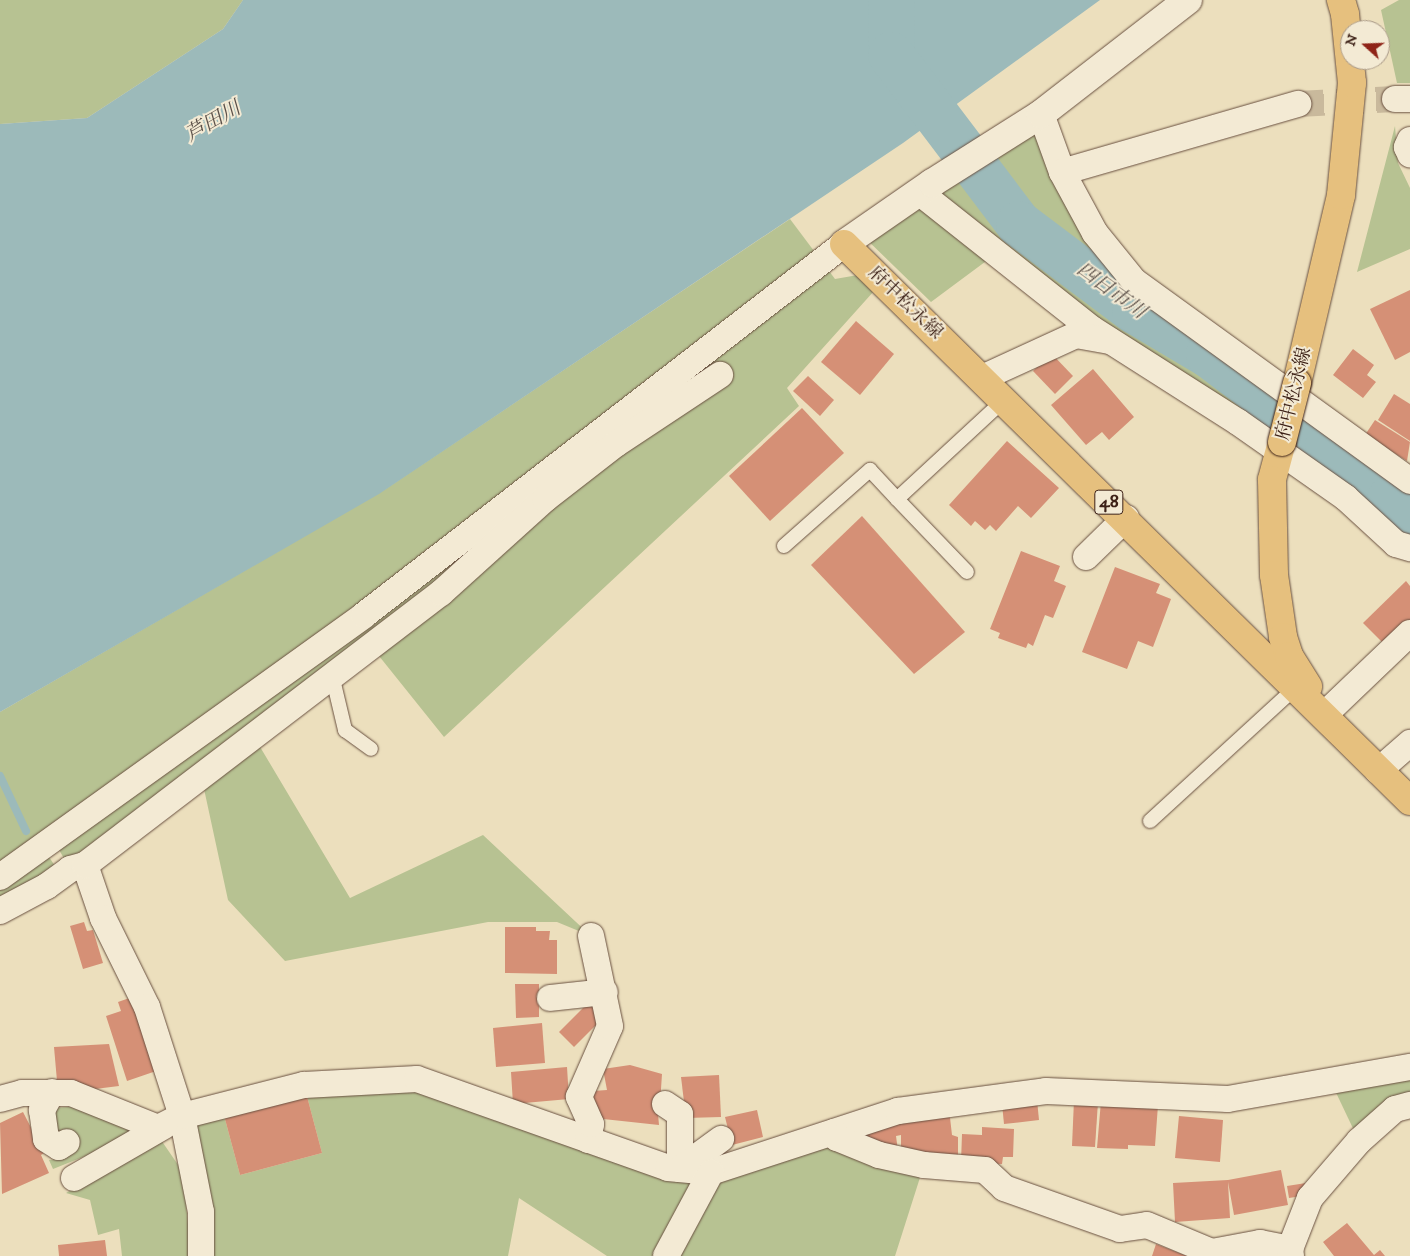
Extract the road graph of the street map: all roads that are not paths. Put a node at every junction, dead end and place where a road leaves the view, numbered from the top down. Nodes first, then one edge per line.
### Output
1 (1188, 0) edge
2 (1341, 0) edge
3 (1298, 104) tunnel mouth
4 (1041, 114) junction
5 (1410, 140) edge
6 (1410, 154) edge
7 (1062, 172) junction
8 (926, 187) junction
9 (844, 244) junction
10 (1113, 342) junction
11 (720, 375) dead end
12 (982, 378) junction
13 (1004, 400) junction
14 (1281, 447) junction
15 (1410, 481) edge
16 (540, 491) junction
17 (897, 499) junction
18 (1126, 518) junction
19 (784, 546) dead end
20 (1410, 548) edge
21 (1086, 557) dead end
22 (967, 572) dead end
23 (1410, 634) edge
24 (332, 675) junction
25 (1295, 688) junction
26 (1325, 713) junction
27 (1410, 743) edge
28 (371, 749) dead end
29 (1374, 767) junction
30 (1410, 802) edge
31 (1150, 821) dead end
32 (85, 865) junction
33 (0, 877) edge
34 (0, 911) edge
35 (591, 936) dead end
36 (605, 992) junction
37 (550, 998) dead end
38 (1410, 1067) edge
39 (52, 1092) junction
40 (0, 1099) edge
41 (665, 1104) dead end
42 (1410, 1105) edge
43 (173, 1121) junction
44 (834, 1132) junction
45 (721, 1139) dead end
46 (588, 1140) junction
47 (67, 1142) dead end
48 (680, 1169) junction
49 (711, 1172) junction
50 (74, 1178) dead end
51 (1285, 1254) edge
52 (201, 1256) edge
53 (666, 1256) edge
54 (1240, 1256) edge

1 - 4 street
2 - 14 main road, 府中松永線 / 48, bridge
3 - 7 street
4 - 7 street
4 - 8 street
5 - 6 street
7 - 15 street
8 - 9 street
8 - 10 street
9 - 12 main road, 府中松永線 / 48
9 - 16 street
10 - 12 street
10 - 14 street
11 - 16 street
12 - 13 main road, 府中松永線 / 48
13 - 17 lane
13 - 18 main road, 府中松永線 / 48
14 - 20 street
14 - 26 main road, 府中松永線 / 48
16 - 24 street
16 - 33 street
17 - 19 lane
17 - 22 lane
18 - 21 street
18 - 25 main road, 府中松永線 / 48
23 - 26 street
24 - 28 lane
24 - 32 street
25 - 26 main road, 府中松永線 / 48
25 - 31 lane
26 - 29 main road, 府中松永線 / 48
27 - 29 street
29 - 30 main road, 府中松永線 / 48
32 - 34 street
32 - 43 street
35 - 36 street
36 - 37 street
36 - 46 street
38 - 44 street
39 - 40 street
39 - 43 street
39 - 47 street
41 - 48 street
42 - 51 street
43 - 46 street
43 - 50 street
43 - 52 street
44 - 49 street
44 - 51 street
45 - 48 street
46 - 48 street
48 - 49 street
49 - 53 street
51 - 54 street

